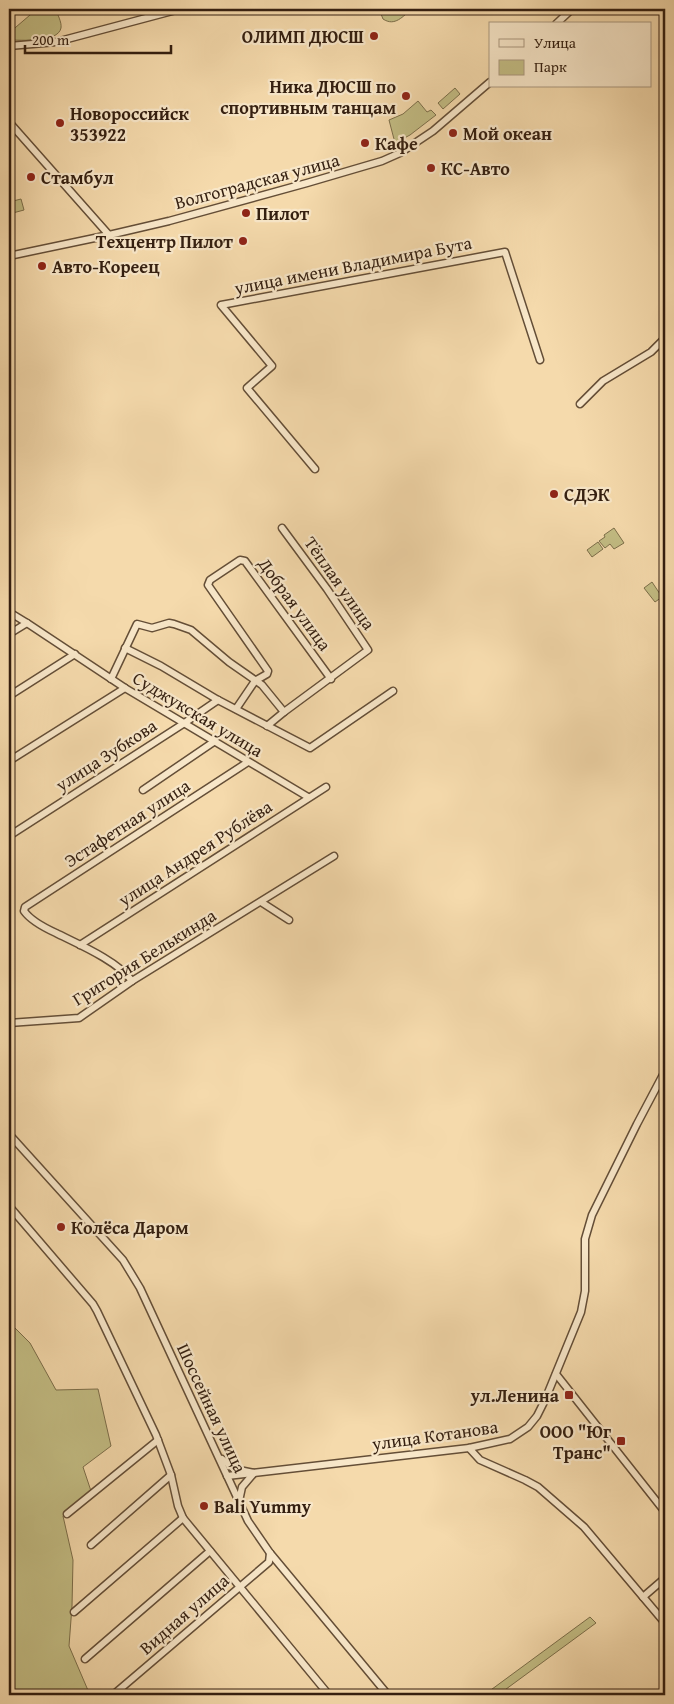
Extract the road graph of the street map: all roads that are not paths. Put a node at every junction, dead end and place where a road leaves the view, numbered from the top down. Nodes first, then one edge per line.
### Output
1 (180, 9) edge
2 (572, 9) edge
3 (558, 22) edge
4 (9, 46) edge
5 (489, 83) edge
6 (9, 122) edge
7 (109, 235) junction
8 (9, 256) edge
9 (665, 338) edge
10 (540, 360) dead end
11 (580, 404) dead end
12 (315, 469) dead end
13 (282, 528) dead end
14 (9, 612) edge
15 (27, 622) junction
16 (9, 634) edge
17 (125, 648) junction
18 (74, 654) junction
19 (112, 679) junction
20 (331, 679) junction
21 (255, 681) junction
22 (125, 688) junction
23 (393, 691) dead end
24 (9, 696) edge
25 (218, 700) junction
26 (236, 709) junction
27 (284, 712) junction
28 (183, 724) junction
29 (267, 726) junction
30 (215, 741) junction
31 (9, 761) edge
32 (248, 762) junction
33 (326, 787) dead end
34 (143, 790) dead end
35 (308, 797) junction
36 (9, 836) edge
37 (334, 856) dead end
38 (261, 902) junction
39 (289, 920) dead end
40 (80, 945) junction
41 (132, 981) junction
42 (9, 1024) edge
43 (665, 1071) edge
44 (9, 1134) edge
45 (9, 1206) edge
46 (556, 1374) junction
47 (158, 1440) junction
48 (469, 1448) junction
49 (218, 1456) junction
50 (254, 1473) junction
51 (171, 1475) junction
52 (228, 1476) junction
53 (239, 1501) junction
54 (665, 1512) edge
55 (67, 1514) dead end
56 (183, 1518) junction
57 (90, 1545) dead end
58 (210, 1552) junction
59 (270, 1553) junction
60 (665, 1578) edge
61 (239, 1587) junction
62 (643, 1597) junction
63 (74, 1612) dead end
64 (665, 1624) edge
65 (85, 1659) dead end
66 (113, 1695) edge
67 (329, 1695) edge
68 (388, 1695) edge

1 - 4 street
2 - 3 street
5 - 7 street, Волгоградская улица
6 - 7 street
7 - 8 street, Волгоградская улица
9 - 11 street
10 - 12 street, улица имени Владимира Бута
13 - 20 street, Тёплая улица
14 - 15 street
15 - 16 street
15 - 18 street, Суджукская улица
17 - 19 street
17 - 21 street
17 - 25 street
18 - 19 street, Суджукская улица
18 - 24 street
19 - 22 street, Суджукская улица
20 - 21 street, Добрая улица
20 - 27 street, Тёплая улица
21 - 26 street
21 - 27 street
22 - 28 street, Суджукская улица
22 - 31 street
23 - 29 street
25 - 26 street
25 - 28 street, улица Зубкова
26 - 29 street
27 - 29 street, Тёплая улица
28 - 30 street, Суджукская улица
28 - 36 street, улица Зубкова
30 - 32 street, Суджукская улица
30 - 34 street
32 - 35 street, Суджукская улица
32 - 40 street, Эстафетная улица
33 - 35 street, улица Андрея Рублёва
35 - 40 street, улица Андрея Рублёва
37 - 38 street, Григория Белькинда
38 - 39 street
38 - 41 street, Григория Белькинда
40 - 41 street
41 - 42 street, Григория Белькинда
43 - 46 street, улица Котанова
44 - 49 street, Шоссейная улица
45 - 47 street
46 - 48 street, улица Котанова
46 - 54 street
47 - 51 street
47 - 55 street
48 - 50 street, улица Котанова
48 - 62 street
49 - 50 street
49 - 52 street, Шоссейная улица
50 - 52 street, улица Котанова
50 - 53 street
51 - 56 street
51 - 57 street
52 - 53 street, Шоссейная улица
53 - 59 street, Шоссейная улица
56 - 58 street
56 - 63 street
58 - 61 street
58 - 65 street
59 - 61 street, Видная улица
59 - 68 street, Шоссейная улица
60 - 62 street
61 - 66 street, Видная улица
61 - 67 street
62 - 64 street

